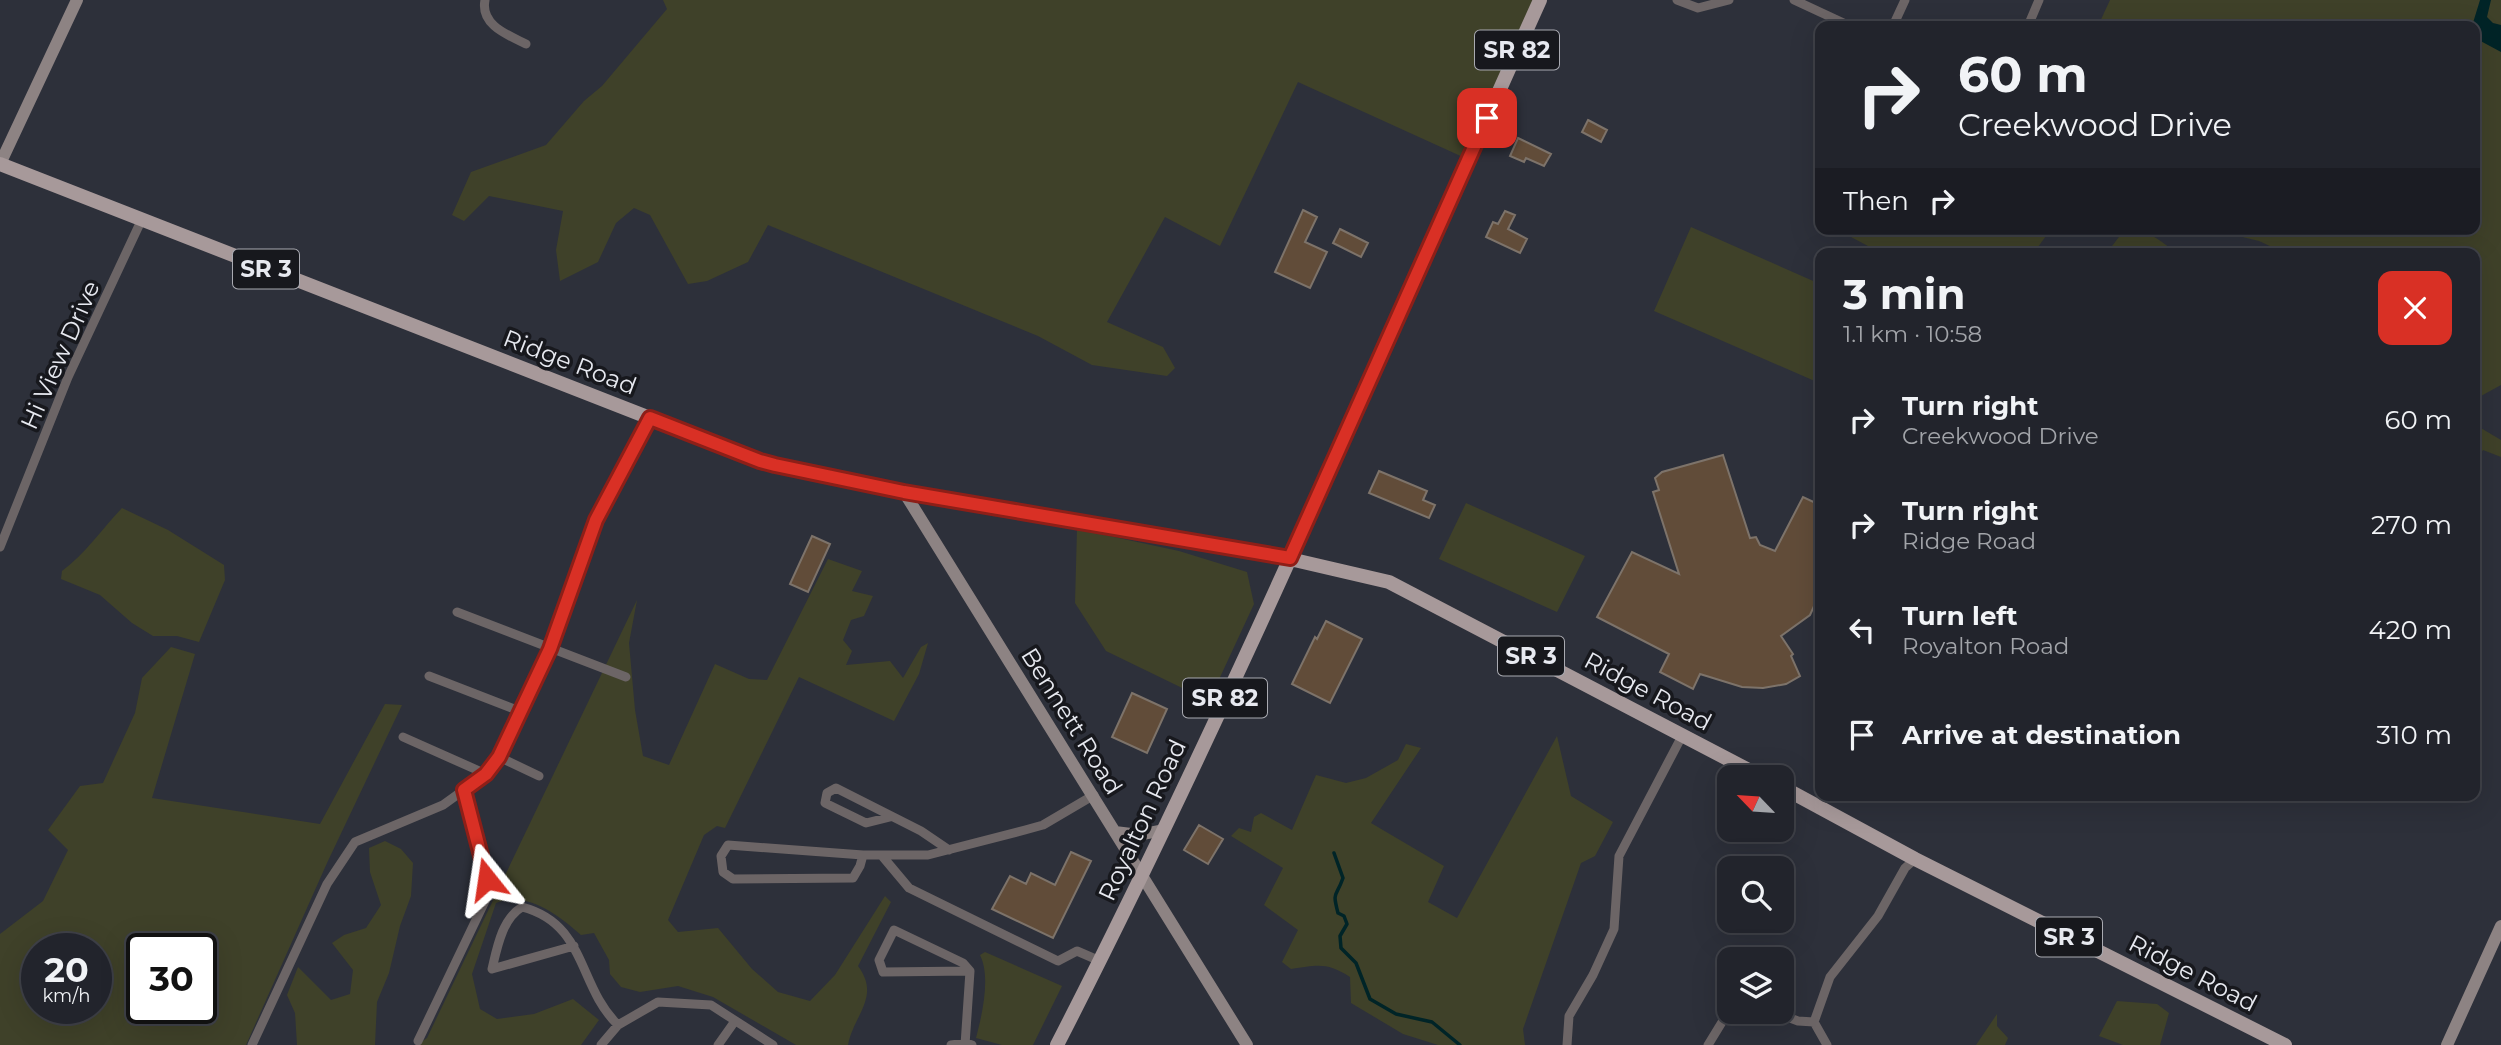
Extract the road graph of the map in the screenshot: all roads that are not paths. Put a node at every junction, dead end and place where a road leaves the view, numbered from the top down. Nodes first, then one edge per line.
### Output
1 (77, 0) edge
2 (485, 0) edge
3 (1540, 0) edge
4 (1676, 0) edge
5 (1729, 0) edge
6 (1794, 0) edge
7 (1905, 0) edge
8 (2039, 0) edge
9 (1839, 21) edge
10 (1895, 21) edge
11 (2030, 21) edge
12 (526, 44) dead end
13 (0, 164) edge
14 (142, 219) junction
15 (650, 418) junction
16 (904, 492) junction
17 (0, 547) edge
18 (1290, 558) junction
19 (457, 612) dead end
20 (550, 649) junction
21 (429, 676) dead end
22 (626, 677) dead end
23 (522, 712) junction
24 (1682, 736) junction
25 (403, 737) dead end
26 (499, 757) junction
27 (1739, 765) edge
28 (486, 774) junction
29 (539, 776) dead end
30 (464, 790) junction
31 (1794, 794) edge
32 (1094, 795) junction
33 (890, 817) junction
34 (1163, 830) junction
35 (1115, 832) junction
36 (949, 850) junction
37 (863, 855) junction
38 (883, 857) junction
39 (1916, 859) junction
40 (1142, 876) junction
41 (2501, 926) edge
42 (575, 946) junction
43 (1100, 961) junction
44 (970, 971) junction
45 (1794, 1020) edge
46 (735, 1021) junction
47 (1814, 1022) junction
48 (1721, 1024) edge
49 (618, 1025) junction
50 (418, 1041) dead end
51 (968, 1044) edge
52 (252, 1045) edge
53 (601, 1045) edge
54 (718, 1045) edge
55 (773, 1045) edge
56 (951, 1045) edge
57 (1056, 1045) edge
58 (1247, 1045) edge
59 (1567, 1045) edge
60 (1709, 1045) edge
61 (1827, 1045) edge
62 (2285, 1045) edge
63 (2447, 1045) edge

1 - 13 street
2 - 12 street
3 - 18 main road, Royalton Road / SR 82
4 - 5 street
6 - 9 street
7 - 10 street
8 - 11 street
13 - 14 main road, Ridge Road / SR 3
14 - 15 main road, Ridge Road / SR 3
14 - 17 street, Hi View Drive
15 - 16 main road, Ridge Road / SR 3
15 - 20 street
16 - 18 main road, Ridge Road / SR 3
16 - 32 street, Bennett Road
18 - 24 main road, Ridge Road / SR 3
18 - 34 main road, Royalton Road / SR 82
19 - 20 street
20 - 22 street
20 - 23 street
21 - 23 street
23 - 26 street
24 - 27 main road, Ridge Road / SR 3
24 - 59 street
25 - 28 street
26 - 28 street
26 - 29 street
28 - 30 street
30 - 50 street
30 - 52 street
31 - 39 main road, Ridge Road / SR 3
32 - 35 street, Bennett Road
32 - 36 street
33 - 33 street
33 - 36 street
34 - 35 street
34 - 40 main road, Royalton Road / SR 82
35 - 40 street, Bennett Road
36 - 38 street
37 - 37 street
37 - 38 street
38 - 43 street
39 - 47 street
39 - 62 main road, Ridge Road / SR 3
40 - 43 main road, Royalton Road / SR 82
40 - 58 street, Bennett Road
41 - 63 street
42 - 42 street
42 - 49 street
43 - 57 main road, Royalton Road / SR 82
44 - 44 street
44 - 51 street
45 - 47 street
46 - 49 street
46 - 54 street
46 - 55 street
47 - 61 street
48 - 60 street
49 - 53 street
51 - 56 street

